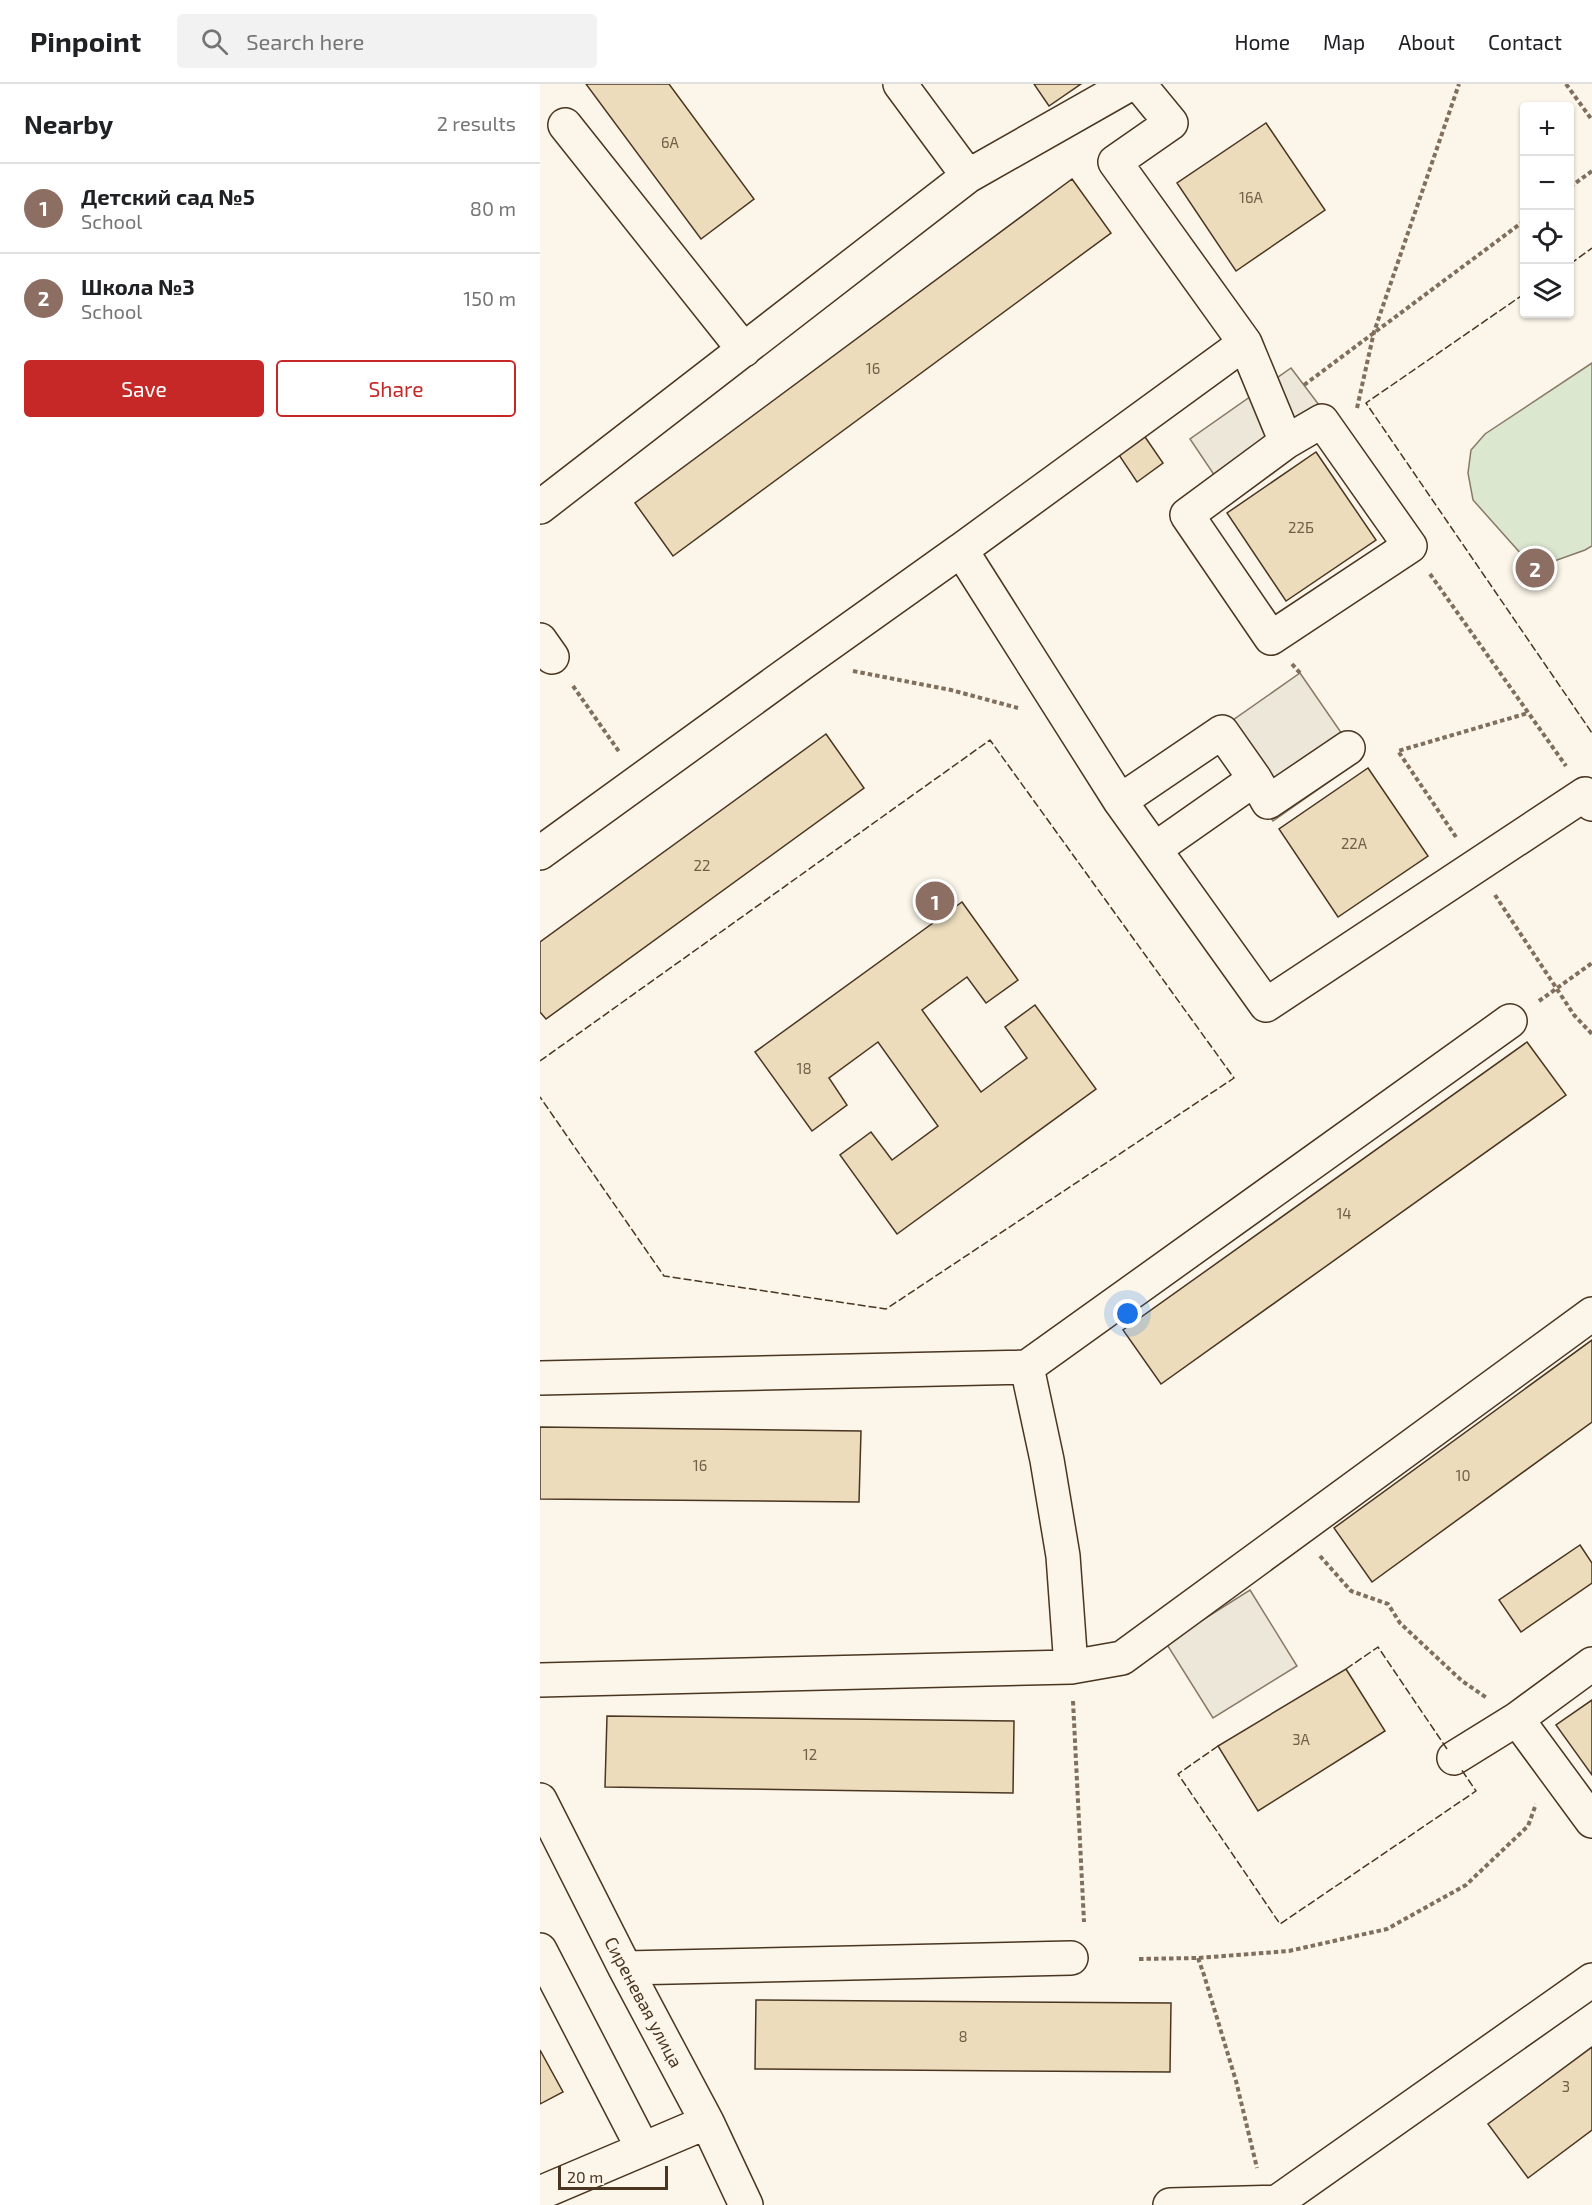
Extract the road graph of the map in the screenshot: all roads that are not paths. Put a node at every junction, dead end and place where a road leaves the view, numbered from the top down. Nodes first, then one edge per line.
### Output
1 (900, 84) edge
2 (1130, 84) edge
3 (1139, 84) edge
4 (565, 125) dead end
5 (968, 176) junction
6 (1245, 343) junction
7 (744, 350) junction
8 (1286, 442) junction
9 (540, 507) edge
10 (961, 550) junction
11 (1348, 748) dead end
12 (1255, 779) junction
13 (1589, 799) edge
14 (1120, 801) junction
15 (1155, 849) junction
16 (540, 853) edge
17 (1510, 1021) road end
18 (1592, 1314) edge
19 (1026, 1367) junction
20 (540, 1378) edge
21 (1592, 1664) edge
22 (1071, 1667) junction
23 (540, 1680) edge
24 (1517, 1719) junction
25 (1454, 1758) dead end
26 (540, 1800) edge
27 (1592, 1821) edge
28 (540, 1950) edge
29 (1071, 1958) dead end
30 (625, 1968) junction
31 (1592, 1980) edge
32 (707, 2122) junction
33 (643, 2149) junction
34 (540, 2193) edge
35 (746, 2205) edge
36 (1170, 2205) edge

1 - 5 street
2 - 5 street
3 - 6 street
4 - 7 street
5 - 7 street
6 - 8 street
6 - 10 street
7 - 9 street
8 - 8 street
10 - 14 street
10 - 16 street
11 - 12 street
12 - 14 street
12 - 15 street
13 - 15 street
14 - 15 street
17 - 19 street
18 - 22 street
19 - 20 street
19 - 22 street
21 - 24 street
22 - 23 street
24 - 25 street
24 - 27 street
26 - 30 street, Сиреневая улица
28 - 33 street
29 - 30 street
30 - 32 street, Сиреневая улица
31 - 36 street
32 - 33 street
32 - 35 street, Сиреневая улица
33 - 34 street

